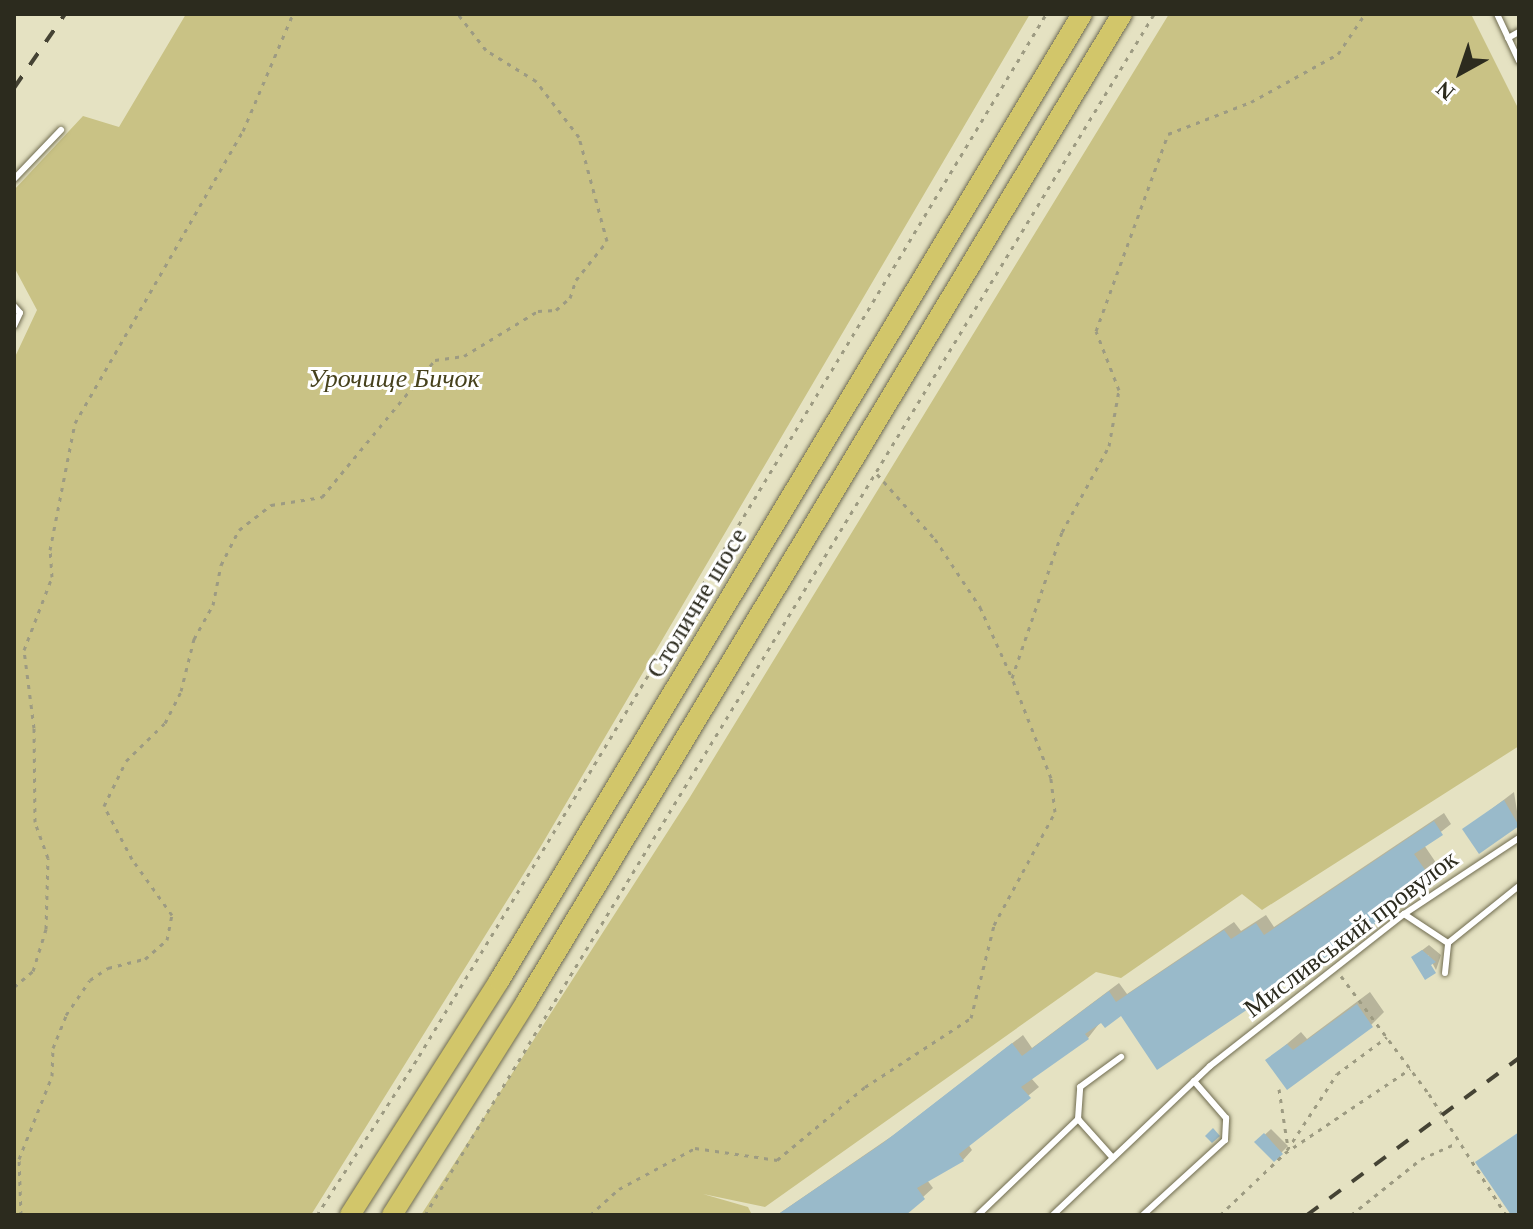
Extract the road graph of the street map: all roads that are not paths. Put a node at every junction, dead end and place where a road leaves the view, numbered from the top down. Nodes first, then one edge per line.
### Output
1 (1082, 14) edge
2 (1122, 14) edge
3 (1497, 14) edge
4 (1519, 32) edge
5 (1508, 38) junction
6 (1519, 61) edge
7 (61, 130) dead end
8 (14, 179) edge
9 (14, 306) edge
10 (14, 326) edge
11 (1519, 838) edge
12 (1519, 886) edge
13 (1404, 914) junction
14 (1448, 943) junction
15 (1445, 973) dead end
16 (1121, 1057) dead end
17 (1194, 1081) junction
18 (1078, 1119) junction
19 (1113, 1158) junction
20 (350, 1215) edge
21 (392, 1215) edge
22 (978, 1215) edge
23 (1053, 1215) edge
24 (1143, 1215) edge

1 - 20 highway, Столичне шосе
2 - 21 highway
3 - 5 lane
4 - 5 lane
5 - 6 lane
7 - 8 lane
9 - 10 lane
11 - 13 lane, Мисливський провулок
12 - 14 lane
13 - 14 lane
13 - 17 lane, Мисливський провулок
14 - 15 lane
16 - 18 lane
17 - 19 lane, Мисливський провулок
17 - 24 lane
18 - 19 lane
18 - 22 lane
19 - 23 lane, Мисливський провулок

